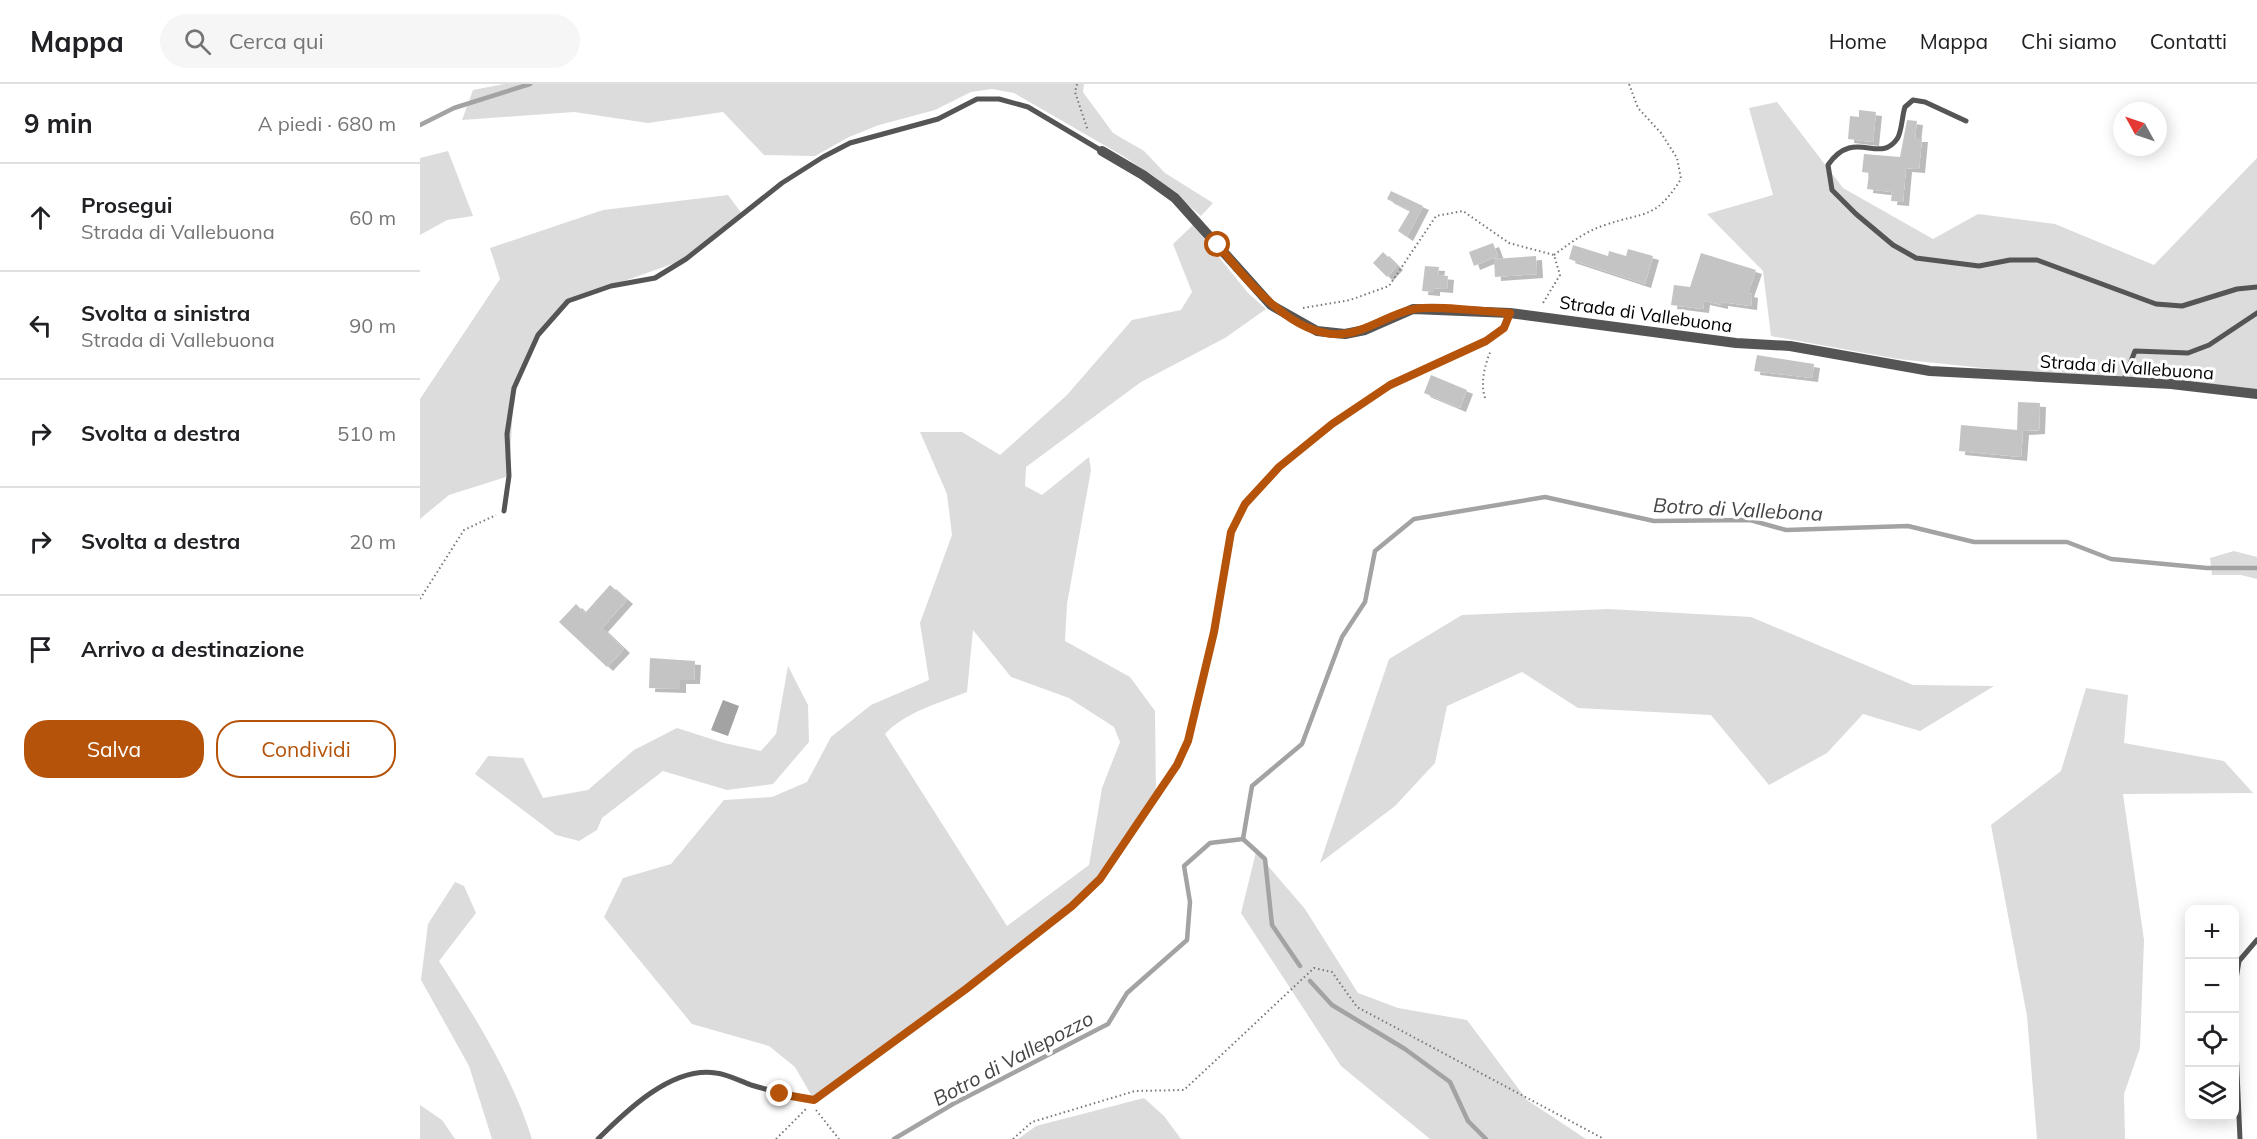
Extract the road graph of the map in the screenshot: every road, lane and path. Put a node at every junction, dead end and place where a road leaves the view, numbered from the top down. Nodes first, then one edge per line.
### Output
1 (1077, 84) edge
2 (1629, 84) edge
3 (1966, 121) dead end
4 (1102, 151) junction
5 (1554, 255) junction
6 (2257, 287) edge
7 (1299, 308) dead end
8 (1514, 313) junction
9 (2257, 313) edge
10 (1500, 331) junction
11 (2122, 383) junction
12 (2257, 394) edge
13 (1485, 398) dead end
14 (504, 511) joint
15 (420, 599) edge
16 (2257, 940) edge
17 (2239, 961) edge
18 (2235, 1013) edge
19 (814, 1100) junction
20 (598, 1139) edge
21 (776, 1139) edge
22 (838, 1139) edge
23 (1013, 1139) edge
24 (1604, 1139) edge
25 (2240, 1139) edge

1 - 4 path
2 - 5 path
3 - 6 lane
4 - 8 street, Strada di Vallebuona
4 - 14 lane
5 - 7 path
5 - 8 path
8 - 10 lane
8 - 11 street, Strada di Vallebuona
9 - 11 lane
10 - 13 path
10 - 19 lane
11 - 12 street, Strada di Vallebuona
14 - 15 path
16 - 17 lane
18 - 25 lane
19 - 20 lane
19 - 21 path
19 - 22 path
23 - 24 path

